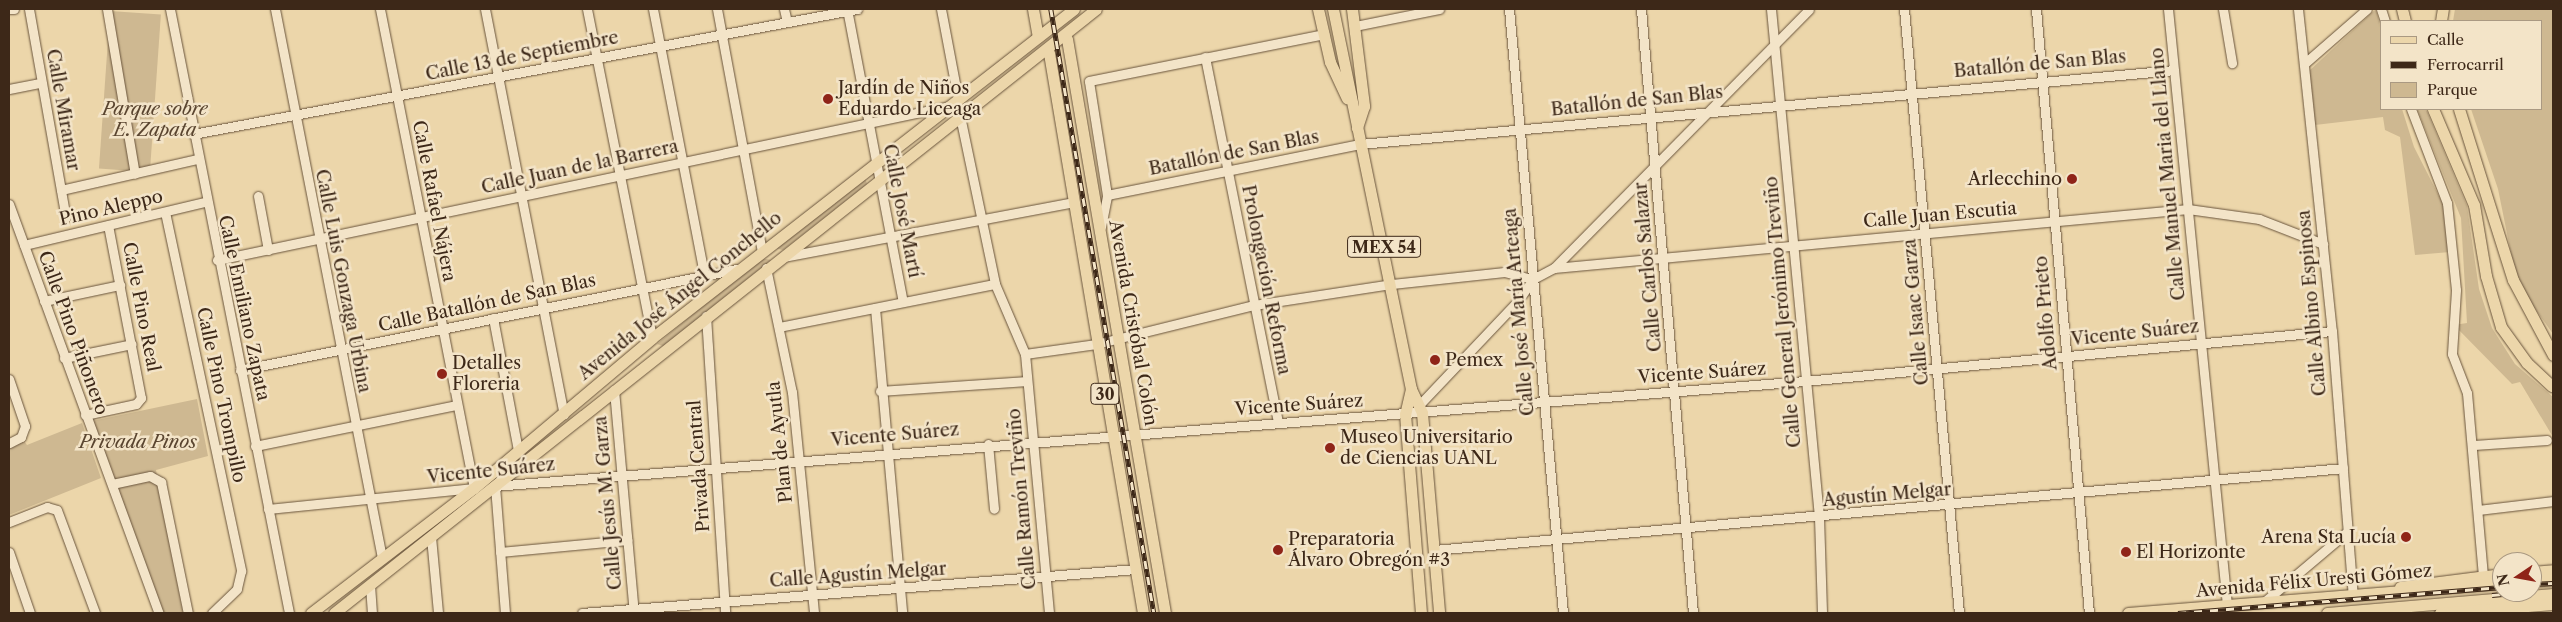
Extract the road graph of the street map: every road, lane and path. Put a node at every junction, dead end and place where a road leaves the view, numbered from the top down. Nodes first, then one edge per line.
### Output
1 (9, 9) edge
2 (14, 9) edge
3 (29, 9) edge
4 (107, 9) edge
5 (170, 9) edge
6 (275, 9) edge
7 (380, 9) edge
8 (485, 9) edge
9 (588, 9) edge
10 (653, 9) edge
11 (717, 9) edge
12 (784, 9) edge
13 (857, 9) edge
14 (941, 9) edge
15 (1033, 9) edge
16 (1040, 9) edge
17 (1074, 9) edge
18 (1096, 9) edge
19 (1318, 9) edge
20 (1333, 9) edge
21 (1352, 9) edge
22 (1439, 9) edge
23 (1509, 9) edge
24 (1641, 9) edge
25 (1771, 9) edge
26 (1809, 9) edge
27 (1904, 9) edge
28 (2036, 9) edge
29 (2168, 9) edge
30 (2223, 9) edge
31 (2298, 9) edge
32 (2367, 9) edge
33 (847, 10) edge
34 (787, 22) junction
35 (1043, 24) dead end
36 (1355, 26) junction
37 (722, 34) junction
38 (1324, 34) junction
39 (1038, 37) junction
40 (1067, 39) dead end
41 (1775, 43) junction
42 (660, 46) junction
43 (1045, 52) junction
44 (1204, 57) junction
45 (597, 58) junction
46 (2232, 63) dead end
47 (2305, 63) junction
48 (2174, 70) junction
49 (498, 77) junction
50 (2042, 79) junction
51 (41, 83) junction
52 (9, 89) edge
53 (1912, 91) junction
54 (396, 96) junction
55 (954, 103) junction
56 (1780, 103) junction
57 (1352, 106) junction
58 (1714, 109) junction
59 (2412, 110) edge
60 (2433, 110) edge
61 (2459, 110) edge
62 (294, 115) junction
63 (1653, 115) junction
64 (960, 116) junction
65 (868, 121) junction
66 (1357, 128) junction
67 (1520, 129) junction
68 (193, 134) junction
69 (1360, 144) junction
70 (743, 148) junction
71 (197, 159) junction
72 (682, 161) junction
73 (876, 162) junction
74 (1655, 164) junction
75 (1228, 171) junction
76 (135, 174) junction
77 (619, 175) junction
78 (878, 180) junction
79 (61, 190) junction
80 (1106, 195) junction
81 (258, 196) dead end
82 (521, 197) junction
83 (1072, 200) junction
84 (205, 202) junction
85 (9, 204) edge
86 (2188, 210) junction
87 (166, 212) junction
88 (421, 217) junction
89 (66, 218) dead end
90 (981, 219) junction
91 (2054, 220) junction
92 (108, 225) junction
93 (1926, 233) junction
94 (1100, 234) junction
95 (889, 236) junction
96 (319, 240) junction
97 (2323, 244) junction
98 (24, 245) junction
99 (1793, 245) junction
100 (268, 250) junction
101 (762, 251) junction
102 (1664, 256) junction
103 (780, 258) junction
104 (217, 260) junction
105 (742, 268) junction
106 (766, 268) junction
107 (1554, 268) junction
108 (704, 275) junction
109 (1533, 279) junction
110 (995, 284) junction
111 (1392, 284) junction
112 (120, 285) junction
113 (642, 287) junction
114 (44, 301) junction
115 (903, 302) junction
116 (1254, 306) junction
117 (542, 308) junction
118 (875, 308) junction
119 (2526, 308) junction
120 (706, 316) junction
121 (493, 318) junction
122 (779, 327) junction
123 (443, 329) junction
124 (2332, 331) junction
125 (1117, 337) junction
126 (652, 338) junction
127 (2553, 340) edge
128 (2200, 343) junction
129 (132, 344) junction
130 (1096, 344) junction
131 (339, 350) junction
132 (1025, 354) junction
133 (2553, 355) edge
134 (2066, 356) junction
135 (64, 358) junction
136 (240, 370) junction
137 (1937, 370) junction
138 (9, 379) edge
139 (1028, 381) junction
140 (1805, 381) junction
141 (2552, 386) dead end
142 (1411, 389) junction
143 (614, 390) junction
144 (880, 391) junction
145 (1674, 392) junction
146 (1543, 399) junction
147 (457, 405) junction
148 (1422, 408) junction
149 (85, 414) junction
150 (564, 414) junction
151 (1405, 414) junction
152 (1278, 422) junction
153 (354, 427) junction
154 (1134, 433) junction
155 (1113, 434) junction
156 (1033, 440) junction
157 (2546, 440) dead end
158 (9, 443) edge
159 (988, 444) junction
160 (2474, 445) junction
161 (255, 446) junction
162 (518, 450) junction
163 (886, 453) junction
164 (799, 459) junction
165 (716, 467) junction
166 (2343, 468) junction
167 (623, 475) junction
168 (2215, 479) junction
169 (112, 484) junction
170 (495, 486) junction
171 (474, 488) junction
172 (2078, 493) junction
173 (369, 500) junction
174 (2553, 501) edge
175 (1949, 507) junction
176 (268, 509) junction
177 (994, 509) dead end
178 (2478, 510) junction
179 (1818, 518) junction
180 (9, 522) edge
181 (1687, 526) junction
182 (2348, 531) junction
183 (431, 537) junction
184 (627, 540) junction
185 (1555, 540) junction
186 (1434, 550) junction
187 (9, 552) edge
188 (500, 552) junction
189 (382, 558) junction
190 (1136, 569) junction
191 (2492, 574) edge
192 (2482, 575) junction
193 (1046, 576) junction
194 (2492, 584) edge
195 (370, 585) junction
196 (899, 589) junction
197 (2392, 592) junction
198 (812, 594) junction
199 (2353, 595) junction
200 (724, 601) junction
201 (2552, 601) edge
202 (2264, 602) junction
203 (2227, 605) junction
204 (2394, 607) junction
205 (2443, 608) edge
206 (634, 611) edge
207 (2356, 612) edge
208 (2488, 612) edge
209 (30, 613) edge
210 (95, 613) edge
211 (159, 613) edge
212 (188, 613) edge
213 (212, 613) edge
214 (289, 613) edge
215 (311, 613) edge
216 (334, 613) edge
217 (372, 613) edge
218 (438, 613) edge
219 (506, 613) edge
220 (582, 613) edge
221 (725, 613) edge
222 (814, 613) edge
223 (902, 613) edge
224 (1049, 613) edge
225 (1143, 613) edge
226 (1165, 613) edge
227 (1422, 613) edge
228 (1439, 613) edge
229 (1562, 613) edge
230 (1693, 613) edge
231 (1822, 613) edge
232 (1959, 613) edge
233 (2088, 613) edge
234 (2128, 613) edge
235 (2328, 613) edge
236 (2405, 613) edge

1 - 2 street
3 - 51 street, Calle Miramar
4 - 76 street
5 - 68 street, Calle Emiliano Zapata
6 - 62 street, Calle Luis Gonzaga Urbina
7 - 54 street, Calle Rafael Nájera
8 - 49 street
9 - 45 street
10 - 42 street
11 - 37 street
12 - 34 street
13 - 33 street, Calle 13 de Septiembre
14 - 55 street
15 - 39 main road
16 - 35 main road
17 - 39 main road, Avenida José Ángel Conchello
18 - 43 main road, Avenida José Ángel Conchello
19 - 38 main road
20 - 57 main road, MEX 54
21 - 36 main road
22 - 36 street
23 - 67 street, Calle José María Arteaga
24 - 63 street, Calle Carlos Salazar
25 - 41 street, Calle General Jerónimo Treviño
26 - 41 street
27 - 53 street, Calle Isaac Garza
28 - 50 street, Adolfo Prieto
29 - 48 street, Calle Manuel Maria del Llano
30 - 46 street
31 - 47 street, Calle Albino Espinosa
32 - 47 street
33 - 34 street, Calle 13 de Septiembre
33 - 65 street, Calle José Martí
34 - 37 street, Calle 13 de Septiembre
36 - 66 main road
37 - 42 street, Calle 13 de Septiembre
37 - 70 street
38 - 44 street
38 - 57 main road
39 - 55 main road, Avenida José Ángel Conchello
40 - 94 main road, Avenida Cristóbal Colón / 30
41 - 56 street, Calle General Jerónimo Treviño
41 - 58 street
42 - 45 street, Calle 13 de Septiembre
42 - 72 street
43 - 64 main road, Avenida José Ángel Conchello
43 - 83 main road, 30
44 - 75 street, Prolongación Reforma
44 - 80 street
45 - 49 street, Calle 13 de Septiembre
45 - 77 street
47 - 97 street, Calle Albino Espinosa
48 - 50 street, Batallón de San Blas
48 - 86 street, Calle Manuel Maria del Llano
49 - 54 street, Calle 13 de Septiembre
49 - 82 street
50 - 53 street, Batallón de San Blas
50 - 91 street, Adolfo Prieto
51 - 52 street
51 - 79 street, Calle Miramar
53 - 56 street, Batallón de San Blas
53 - 93 street, Calle Isaac Garza
54 - 62 street, Calle 13 de Septiembre
54 - 88 street, Calle Rafael Nájera
55 - 65 street, Calle Juan de la Barrera
55 - 73 main road, Avenida José Ángel Conchello
56 - 58 street, Batallón de San Blas
56 - 99 street, Calle General Jerónimo Treviño
57 - 66 main road, MEX 54
58 - 63 street, Batallón de San Blas
58 - 74 street
59 - 160 street
60 - 141 main road
61 - 119 main road
62 - 68 street, Calle 13 de Septiembre
62 - 96 street, Calle Luis Gonzaga Urbina
63 - 67 street, Batallón de San Blas
63 - 74 street, Calle Carlos Salazar
64 - 78 main road, Avenida José Ángel Conchello
64 - 90 street, Calle Ramón Treviño
65 - 70 street, Calle Juan de la Barrera
65 - 73 street, Calle José Martí
66 - 69 main road, MEX 54
67 - 69 street, Batallón de San Blas
67 - 109 street, Calle José María Arteaga
68 - 71 street, Calle Emiliano Zapata
69 - 75 street, Batallón de San Blas
69 - 111 main road, MEX 54
70 - 72 street, Calle Juan de la Barrera
70 - 101 street
71 - 76 street
71 - 84 street, Calle Emiliano Zapata
72 - 77 street, Calle Juan de la Barrera
72 - 108 street
73 - 78 street, Calle José Martí
73 - 101 main road, Avenida José Ángel Conchello
74 - 102 street, Calle Carlos Salazar
74 - 107 street
75 - 80 street, Batallón de San Blas
75 - 116 street, Prolongación Reforma
76 - 79 street
77 - 82 street, Calle Juan de la Barrera
77 - 113 street
78 - 95 street, Calle José Martí
78 - 103 main road, Avenida José Ángel Conchello
79 - 89 street, Calle Miramar
80 - 94 street
81 - 100 street
82 - 88 street, Calle Juan de la Barrera
82 - 117 street
83 - 90 street
83 - 130 main road, 30
84 - 87 street, Pino Aleppo
84 - 104 street, Calle Emiliano Zapata
85 - 98 street, Calle Pino Piñonero
86 - 91 street, Calle Juan Escutia
86 - 97 street, Calle Juan Escutia
86 - 128 street, Calle Manuel Maria del Llano
87 - 92 street, Pino Aleppo
87 - 213 street, Calle Pino Trompillo
88 - 96 street, Calle Juan de la Barrera
88 - 123 street, Calle Rafael Nájera
90 - 95 street
90 - 110 street, Calle Ramón Treviño
91 - 93 street, Calle Juan Escutia
91 - 134 street, Adolfo Prieto
92 - 98 street, Pino Aleppo
92 - 112 street, Calle Pino Real
93 - 99 street, Calle Juan Escutia
93 - 137 street, Calle Isaac Garza
94 - 125 main road, Avenida Cristóbal Colón / 30
95 - 103 street
95 - 115 street, Calle José Martí
96 - 100 street, Calle Juan de la Barrera
96 - 131 street, Calle Luis Gonzaga Urbina
97 - 124 street, Calle Albino Espinosa
98 - 114 street, Calle Pino Piñonero
99 - 102 street, Calle Juan Escutia
99 - 140 street, Calle General Jerónimo Treviño
100 - 104 street, Calle Juan de la Barrera
101 - 103 main road
101 - 105 main road, Avenida José Ángel Conchello
102 - 107 street, Calle Juan Escutia
102 - 145 street, Calle Carlos Salazar
103 - 106 main road, Avenida José Ángel Conchello
104 - 136 street, Calle Emiliano Zapata
105 - 108 street, Calle Batallón de San Blas
105 - 126 main road, Avenida José Ángel Conchello
106 - 120 main road, Avenida José Ángel Conchello
106 - 122 street, Plan de Ayutla
107 - 109 street
108 - 113 street, Calle Batallón de San Blas
109 - 111 street
109 - 146 street, Calle José María Arteaga
109 - 148 street
110 - 115 street
110 - 132 street, Calle Ramón Treviño
111 - 116 street
111 - 142 main road, MEX 54
112 - 114 street
112 - 129 street, Calle Pino Real
113 - 117 street, Calle Batallón de San Blas
113 - 126 street
114 - 135 street, Calle Pino Piñonero
115 - 118 street
116 - 125 street
116 - 152 street, Prolongación Reforma
117 - 121 street, Calle Batallón de San Blas
117 - 150 street
118 - 122 street
118 - 144 street
119 - 127 main road
119 - 133 main road
120 - 143 main road, Avenida José Ángel Conchello
120 - 165 street, Privada Central
121 - 123 street, Calle Batallón de San Blas
121 - 162 street
122 - 164 street, Plan de Ayutla
123 - 131 street, Calle Batallón de San Blas
123 - 147 street, Calle Rafael Nájera
124 - 128 street, Vicente Suárez
124 - 166 street, Calle Albino Espinosa
125 - 130 street
125 - 154 main road, Avenida Cristóbal Colón / 30
126 - 150 main road, Avenida José Ángel Conchello
128 - 134 street, Vicente Suárez
128 - 168 street, Calle Manuel Maria del Llano
129 - 135 street
129 - 149 street, Calle Pino Real
130 - 132 street
130 - 155 main road, 30
131 - 136 street, Calle Batallón de San Blas
131 - 153 street, Calle Luis Gonzaga Urbina
132 - 139 street, Calle Ramón Treviño
134 - 137 street, Vicente Suárez
134 - 172 street, Adolfo Prieto
135 - 149 street, Calle Pino Piñonero
136 - 161 street, Calle Emiliano Zapata
137 - 140 street, Vicente Suárez
137 - 175 street, Calle Isaac Garza
138 - 158 street
139 - 144 street
139 - 156 street, Calle Ramón Treviño
140 - 145 street, Vicente Suárez
140 - 179 street, Calle General Jerónimo Treviño
142 - 148 main road, MEX 54
142 - 151 main road, MEX 54
143 - 167 street, Calle Jesús M. Garza
143 - 170 main road, Avenida José Ángel Conchello
144 - 163 street
145 - 146 street, Vicente Suárez
145 - 181 street, Calle Carlos Salazar
146 - 148 street, Vicente Suárez
146 - 185 street, Calle José María Arteaga
147 - 153 street
147 - 171 street, Calle Rafael Nájera
148 - 151 street, Vicente Suárez
148 - 186 main road
149 - 169 street, Calle Pino Piñonero
150 - 162 main road, Avenida José Ángel Conchello
151 - 152 street, Vicente Suárez
151 - 227 main road, MEX 54
152 - 154 street, Vicente Suárez
153 - 161 street
153 - 173 street, Calle Luis Gonzaga Urbina
154 - 155 street, Vicente Suárez
154 - 226 main road, Avenida Cristóbal Colón / 30
155 - 156 street, Vicente Suárez
155 - 190 main road, 30
156 - 159 street, Vicente Suárez
156 - 193 street, Calle Ramón Treviño
157 - 160 street
159 - 163 street, Vicente Suárez
159 - 177 street
160 - 178 street
161 - 176 street, Calle Emiliano Zapata
162 - 171 main road, Avenida José Ángel Conchello
163 - 164 street, Vicente Suárez
163 - 196 street
164 - 165 street, Vicente Suárez
164 - 198 street, Plan de Ayutla
165 - 167 street, Vicente Suárez
165 - 200 street, Privada Central
166 - 168 street, Agustín Melgar
166 - 182 street, Calle Albino Espinosa
167 - 170 street, Vicente Suárez
167 - 184 street, Calle Jesús M. Garza
168 - 172 street, Agustín Melgar
168 - 203 street, Calle Manuel Maria del Llano
169 - 211 street, Calle Pino Piñonero
169 - 212 street
170 - 171 street, Vicente Suárez
170 - 183 main road, Avenida José Ángel Conchello
170 - 188 street
171 - 173 street, Vicente Suárez
171 - 189 main road, Avenida José Ángel Conchello
172 - 175 street, Agustín Melgar
172 - 233 street, Adolfo Prieto
173 - 176 street, Vicente Suárez
173 - 189 street, Calle Luis Gonzaga Urbina
174 - 178 street
175 - 179 street, Agustín Melgar
175 - 232 street, Calle Isaac Garza
176 - 214 street, Calle Emiliano Zapata
178 - 192 street
179 - 181 street, Agustín Melgar
179 - 231 street, Calle General Jerónimo Treviño
180 - 210 street
181 - 185 street, Agustín Melgar
181 - 230 street, Calle Carlos Salazar
182 - 199 street, Calle Albino Espinosa
182 - 202 street
183 - 195 main road, Avenida José Ángel Conchello
183 - 218 street
184 - 188 street
184 - 206 street, Calle Jesús M. Garza
185 - 186 street, Agustín Melgar
185 - 229 street, Calle José María Arteaga
186 - 228 main road
187 - 209 street
188 - 219 street
189 - 215 main road, Avenida José Ángel Conchello
190 - 193 street, Calle Agustín Melgar
190 - 225 main road, 30
191 - 192 main road
192 - 197 main road
193 - 196 street, Calle Agustín Melgar
193 - 224 street, Calle Ramón Treviño
194 - 197 main road, Avenida Félix Uresti Gómez
195 - 216 main road, Avenida José Ángel Conchello
195 - 217 street
196 - 198 street, Calle Agustín Melgar
196 - 223 street
197 - 199 main road, Avenida Félix Uresti Gómez
198 - 200 street, Calle Agustín Melgar
198 - 222 street, Plan de Ayutla
199 - 202 main road, Avenida Félix Uresti Gómez
200 - 206 street, Calle Agustín Melgar
200 - 221 street, Privada Central
201 - 205 main road, Avenida Félix Uresti Gómez
201 - 208 main road
202 - 203 main road, Avenida Félix Uresti Gómez
203 - 234 main road, Avenida Félix Uresti Gómez
204 - 205 main road, Avenida Félix Uresti Gómez
204 - 207 main road, Avenida Félix Uresti Gómez
204 - 236 main road
205 - 208 main road
206 - 220 street, Calle Agustín Melgar
207 - 235 main road, Avenida Félix Uresti Gómez

